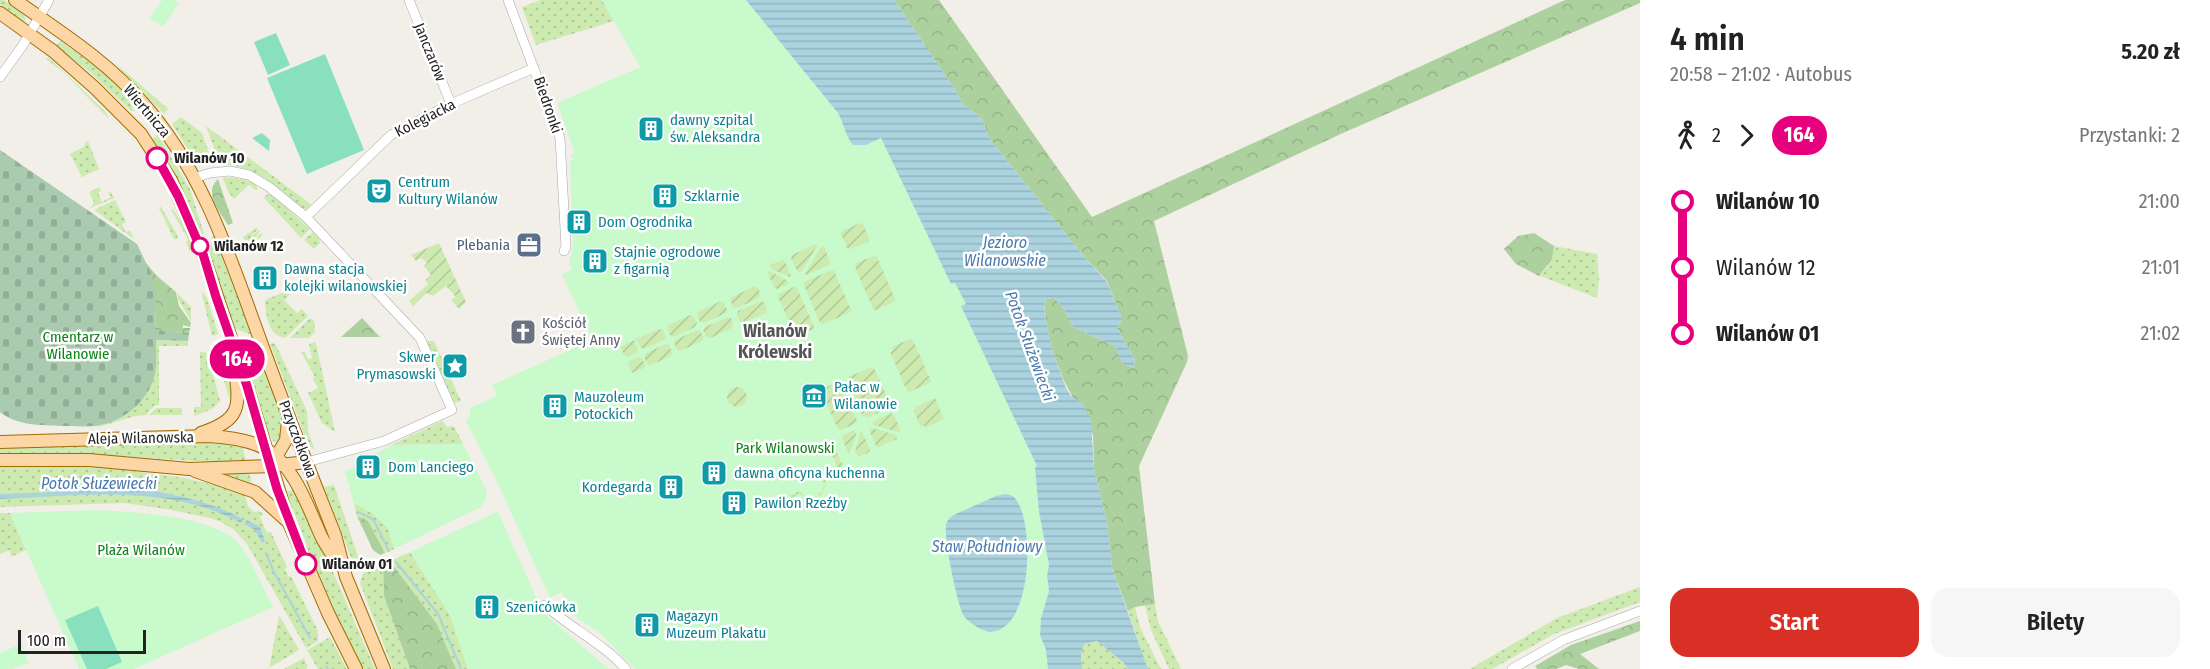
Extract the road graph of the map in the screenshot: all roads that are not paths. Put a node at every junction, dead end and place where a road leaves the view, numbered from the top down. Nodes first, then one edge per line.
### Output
1 (15, 0) edge
2 (50, 0) edge
3 (409, 0) edge
4 (508, 0) edge
5 (0, 13) edge
6 (39, 17) junction
7 (29, 34) junction
8 (534, 68) junction
9 (0, 77) edge
10 (451, 104) junction
11 (194, 178) junction
12 (171, 180) joint
13 (306, 217) junction
14 (564, 251) dead end
15 (233, 347) junction
16 (288, 414) junction
17 (189, 436) junction
18 (0, 441) edge
19 (266, 449) junction
20 (0, 460) edge
21 (307, 462) junction
22 (277, 463) junction
23 (189, 469) junction
24 (289, 523) junction
25 (346, 577) junction
26 (545, 605) dead end
27 (1640, 611) edge
28 (353, 666) edge
29 (384, 669) edge
30 (626, 669) edge
31 (1512, 669) edge

1 - 6 main road, Wiertnicza
2 - 6 street
3 - 10 street, Janczarów
4 - 8 street, Biedronki
5 - 7 main road, Wiertnicza
6 - 7 street
6 - 11 main road, Wiertnicza
7 - 9 street
7 - 12 main road, Wiertnicza
8 - 10 street, Kolegiacka
8 - 14 street, Biedronki
10 - 13 street, Kolegiacka
11 - 13 street
11 - 16 main road, Przyczółkowa
12 - 15 main road, Przyczółkowa
13 - 21 street
15 - 17 main road
15 - 19 main road, Przyczółkowa
16 - 21 main road, Przyczółkowa
16 - 22 main road
17 - 18 main road, Aleja Wilanowska
17 - 19 main road, Aleja Wilanowska
19 - 22 main road, Przyczółkowa
20 - 23 main road, Aleja Wilanowska
21 - 22 main road, Aleja Wilanowska
21 - 25 main road, Przyczółkowa
22 - 23 main road, Aleja Wilanowska
22 - 24 main road, Przyczółkowa
22 - 25 main road
23 - 24 main road
24 - 28 main road, Przyczółkowa
25 - 29 main road, Przyczółkowa
26 - 30 street
27 - 31 street

